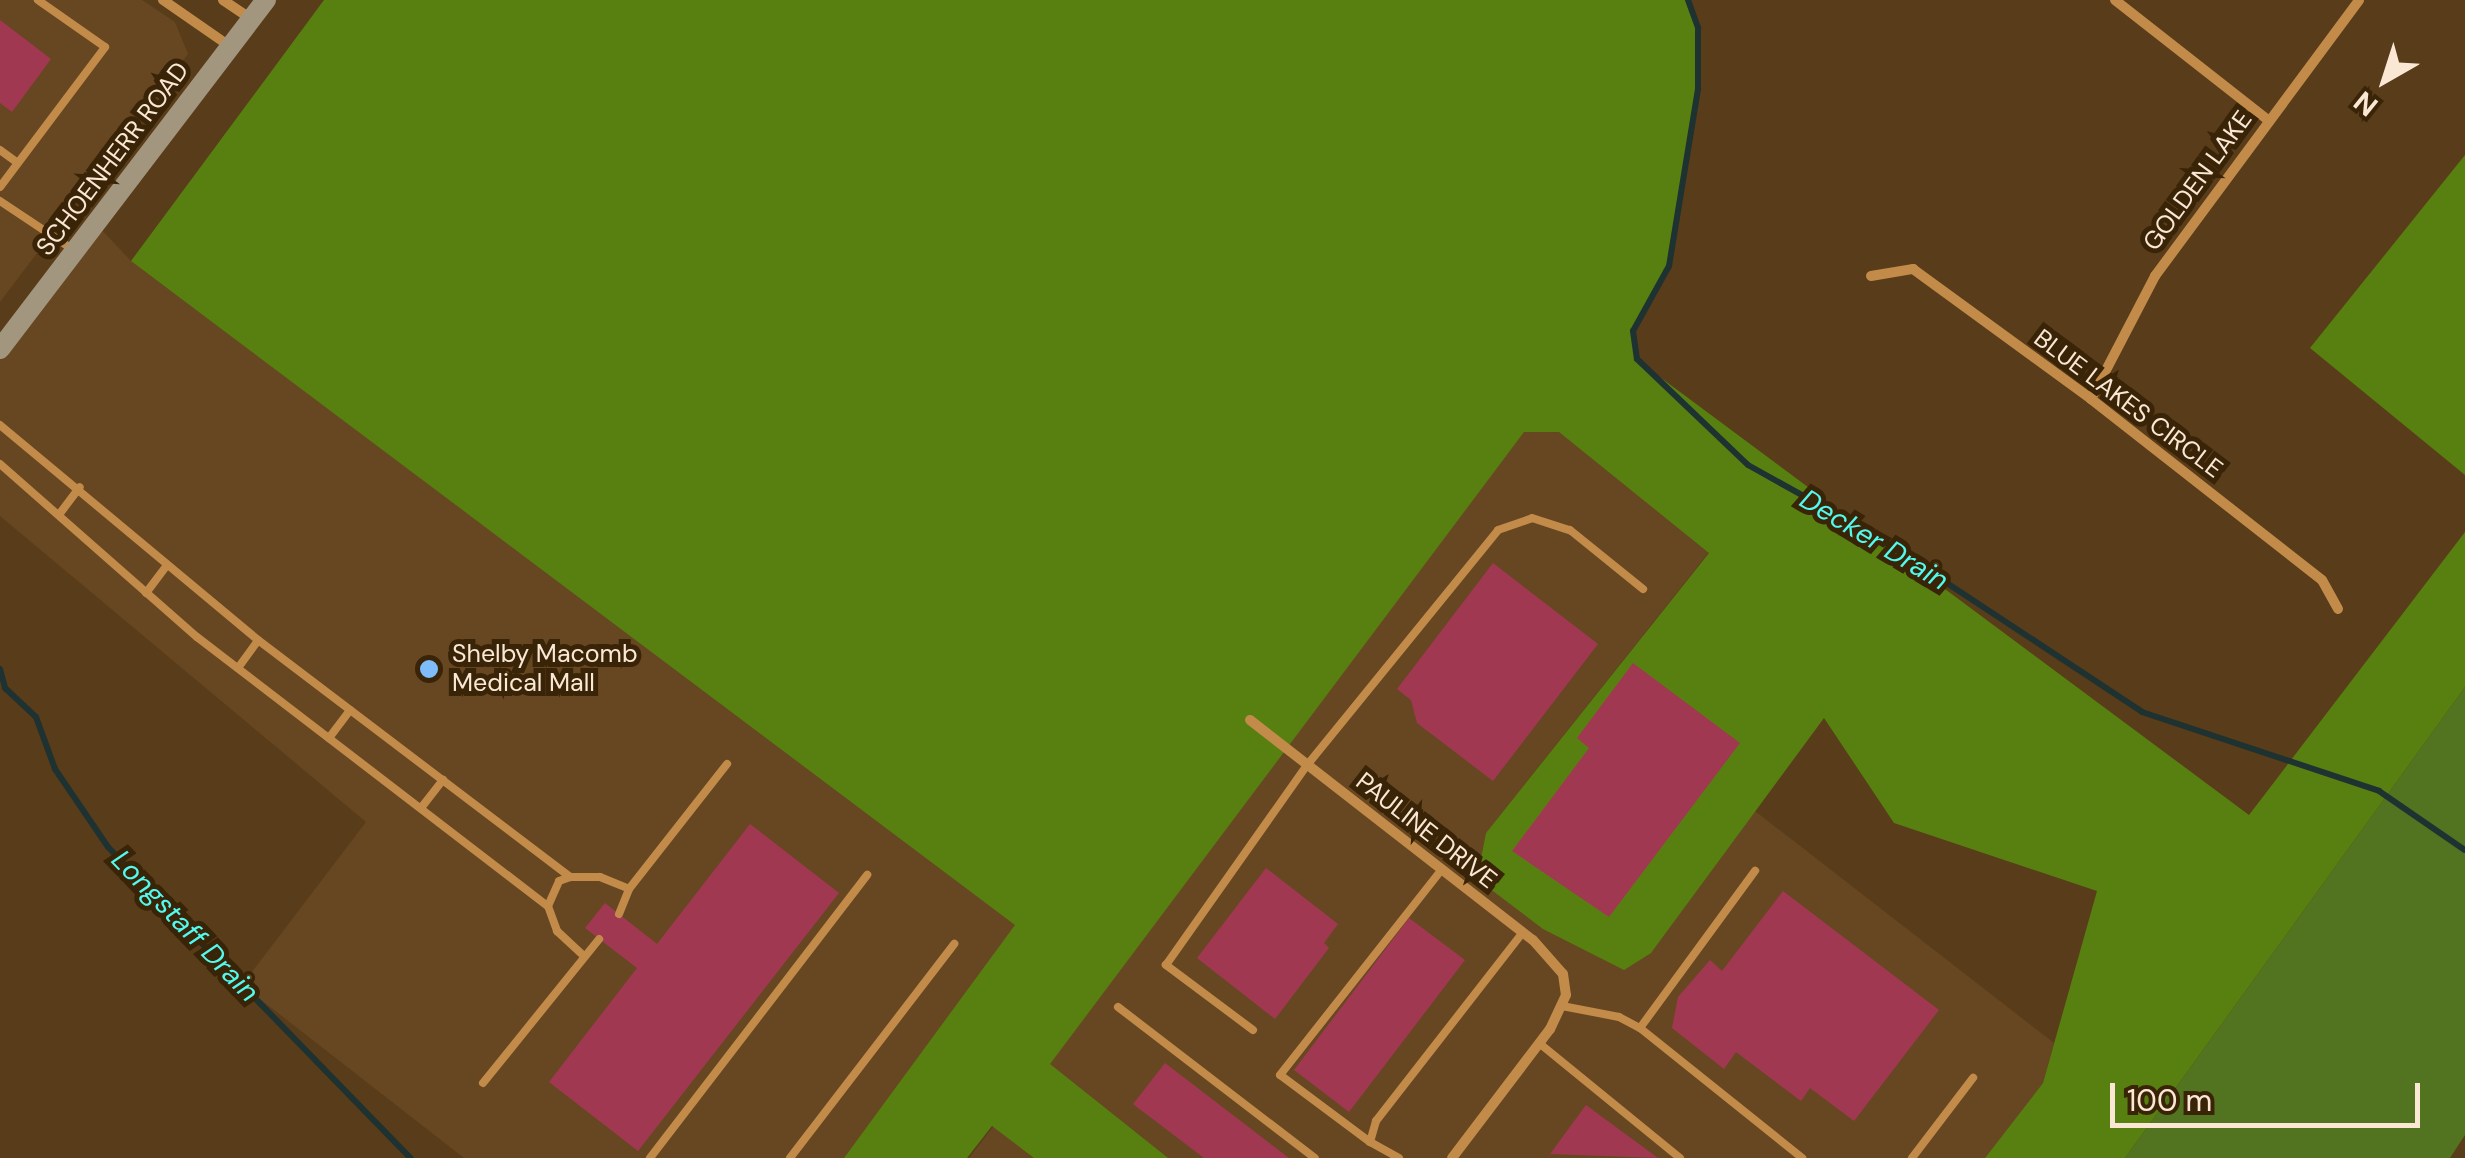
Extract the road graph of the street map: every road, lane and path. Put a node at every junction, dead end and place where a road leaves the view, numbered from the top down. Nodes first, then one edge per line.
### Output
1 (38, 0) edge
2 (163, 0) edge
3 (222, 0) edge
4 (266, 0) edge
5 (2115, 0) edge
6 (2359, 0) edge
7 (252, 20) junction
8 (230, 47) junction
9 (2267, 119) junction
10 (0, 150) edge
11 (18, 163) junction
12 (0, 188) edge
13 (0, 201) edge
14 (74, 251) junction
15 (1871, 276) dead end
16 (0, 349) edge
17 (2092, 398) junction
18 (0, 425) edge
19 (0, 464) edge
20 (80, 487) junction
21 (60, 512) junction
22 (166, 566) junction
23 (1643, 589) dead end
24 (146, 594) junction
25 (2338, 609) dead end
26 (258, 640) junction
27 (238, 668) junction
28 (350, 710) junction
29 (1250, 720) dead end
30 (329, 738) junction
31 (728, 764) dead end
32 (1308, 764) junction
33 (443, 780) junction
34 (422, 808) junction
35 (1442, 868) junction
36 (1754, 871) dead end
37 (867, 875) dead end
38 (570, 878) junction
39 (629, 889) junction
40 (548, 906) junction
41 (618, 914) dead end
42 (1522, 932) junction
43 (600, 939) dead end
44 (954, 944) dead end
45 (582, 954) junction
46 (1562, 1006) junction
47 (1118, 1007) dead end
48 (1640, 1028) junction
49 (1253, 1030) dead end
50 (1539, 1044) junction
51 (1972, 1078) dead end
52 (483, 1083) dead end
53 (1370, 1142) junction
54 (650, 1158) edge
55 (790, 1158) edge
56 (1315, 1158) edge
57 (1399, 1158) edge
58 (1452, 1158) edge
59 (1680, 1158) edge
60 (1802, 1158) edge
61 (1912, 1158) edge

1 - 11 lane
2 - 8 street
3 - 7 street
4 - 7 street, SCHOENHERR ROAD
5 - 9 street
6 - 9 street, GOLDEN LAKE
7 - 8 street, SCHOENHERR ROAD
8 - 14 street, SCHOENHERR ROAD
9 - 17 street, GOLDEN LAKE
10 - 11 lane
11 - 12 lane
13 - 14 lane
14 - 16 street, SCHOENHERR ROAD
15 - 17 street, BLUE LAKES CIRCLE
17 - 25 street, BLUE LAKES CIRCLE
18 - 20 lane
19 - 21 lane
20 - 21 lane
20 - 22 lane
21 - 24 lane
22 - 24 lane
22 - 26 lane
23 - 32 lane
24 - 27 lane
26 - 27 lane
26 - 28 lane
27 - 30 lane
28 - 30 lane
28 - 33 lane
29 - 32 street, PAULINE DRIVE
30 - 34 lane
31 - 39 lane
32 - 35 street, PAULINE DRIVE
32 - 49 lane
33 - 34 lane
33 - 38 lane
34 - 40 lane
35 - 42 street, PAULINE DRIVE
35 - 53 lane
36 - 48 lane
37 - 54 lane
38 - 39 lane
38 - 40 lane
39 - 41 lane
40 - 45 lane
42 - 46 street, PAULINE DRIVE
42 - 53 lane
43 - 45 lane
44 - 55 lane
45 - 52 lane
46 - 48 lane
46 - 50 street
47 - 56 lane
48 - 60 lane
50 - 58 street
50 - 59 lane
51 - 61 lane
53 - 57 lane

